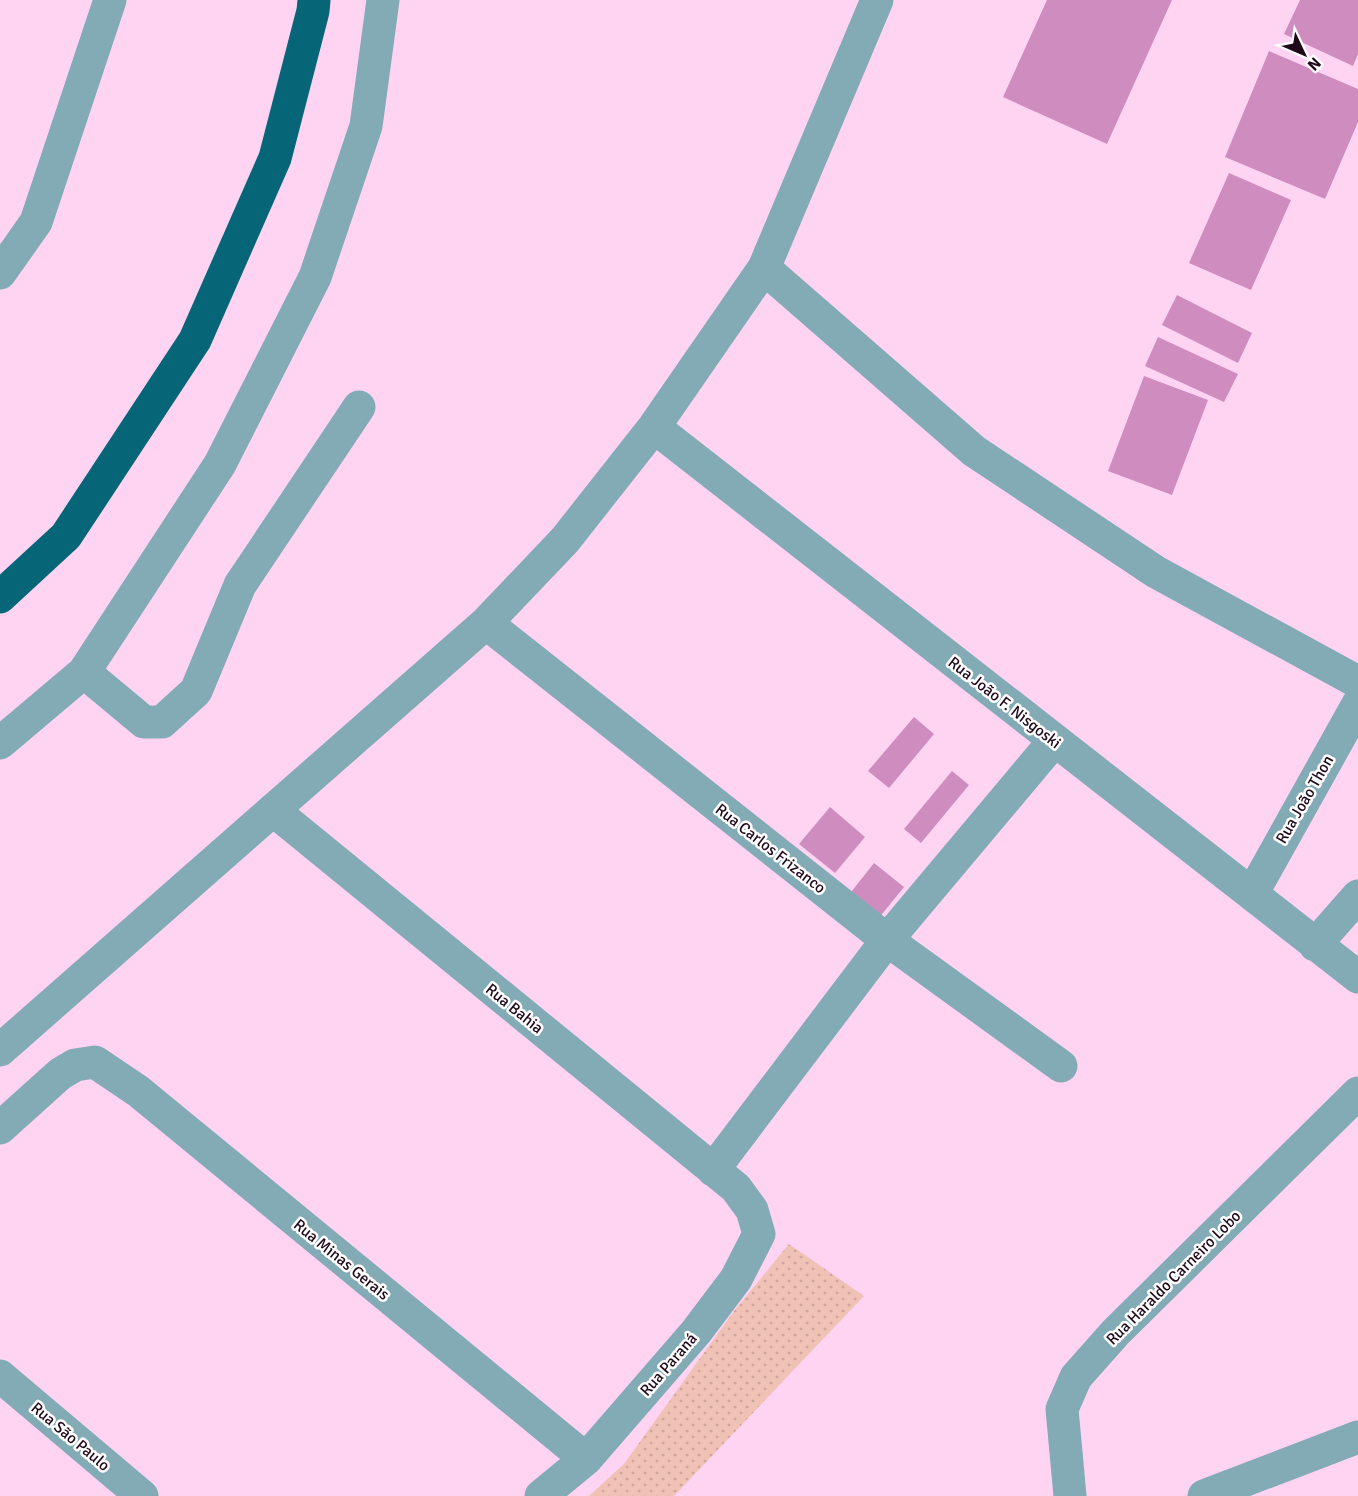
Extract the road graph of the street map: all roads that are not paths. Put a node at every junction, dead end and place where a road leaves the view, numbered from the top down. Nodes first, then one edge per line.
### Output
1 (110, 0) edge
2 (314, 0) edge
3 (383, 0) edge
4 (877, 0) edge
5 (764, 268) junction
6 (0, 273) edge
7 (359, 407) dead end
8 (654, 427) junction
9 (0, 597) edge
10 (486, 624) junction
11 (84, 672) junction
12 (1358, 682) edge
13 (1358, 704) edge
14 (1054, 741) junction
15 (0, 743) edge
16 (273, 810) junction
17 (1252, 894) junction
18 (1358, 896) edge
19 (887, 940) junction
20 (1315, 945) junction
21 (1358, 977) edge
22 (0, 1050) edge
23 (1061, 1066) dead end
24 (1358, 1093) edge
25 (0, 1128) edge
26 (713, 1170) junction
27 (752, 1210) joint
28 (0, 1376) edge
29 (1358, 1437) edge
30 (586, 1459) junction
31 (142, 1496) edge
32 (541, 1496) edge
33 (1070, 1496) edge
34 (1204, 1496) edge

1 - 6 street
2 - 9 highway
3 - 11 street
4 - 5 street
5 - 8 street
5 - 12 street
7 - 11 street
8 - 10 street
8 - 14 street, Rua João F. Nisgoski
10 - 16 street
10 - 19 street, Rua Carlos Frizanco
11 - 15 street
13 - 17 street, Rua João Thon
14 - 17 street, Rua João F. Nisgoski
14 - 19 street
16 - 22 street
16 - 26 street, Rua Bahia
17 - 20 street, Rua João F. Nisgoski
18 - 20 street
19 - 23 street, Rua Carlos Frizanco
19 - 26 street
20 - 21 street, Rua João F. Nisgoski
24 - 33 street, Rua Haraldo Carneiro Lobo
25 - 30 street, Rua Minas Gerais
26 - 27 street, Rua Bahia
27 - 30 street, Rua Paraná
28 - 31 street, Rua São Paulo
29 - 34 street
30 - 32 street, Rua Paraná

